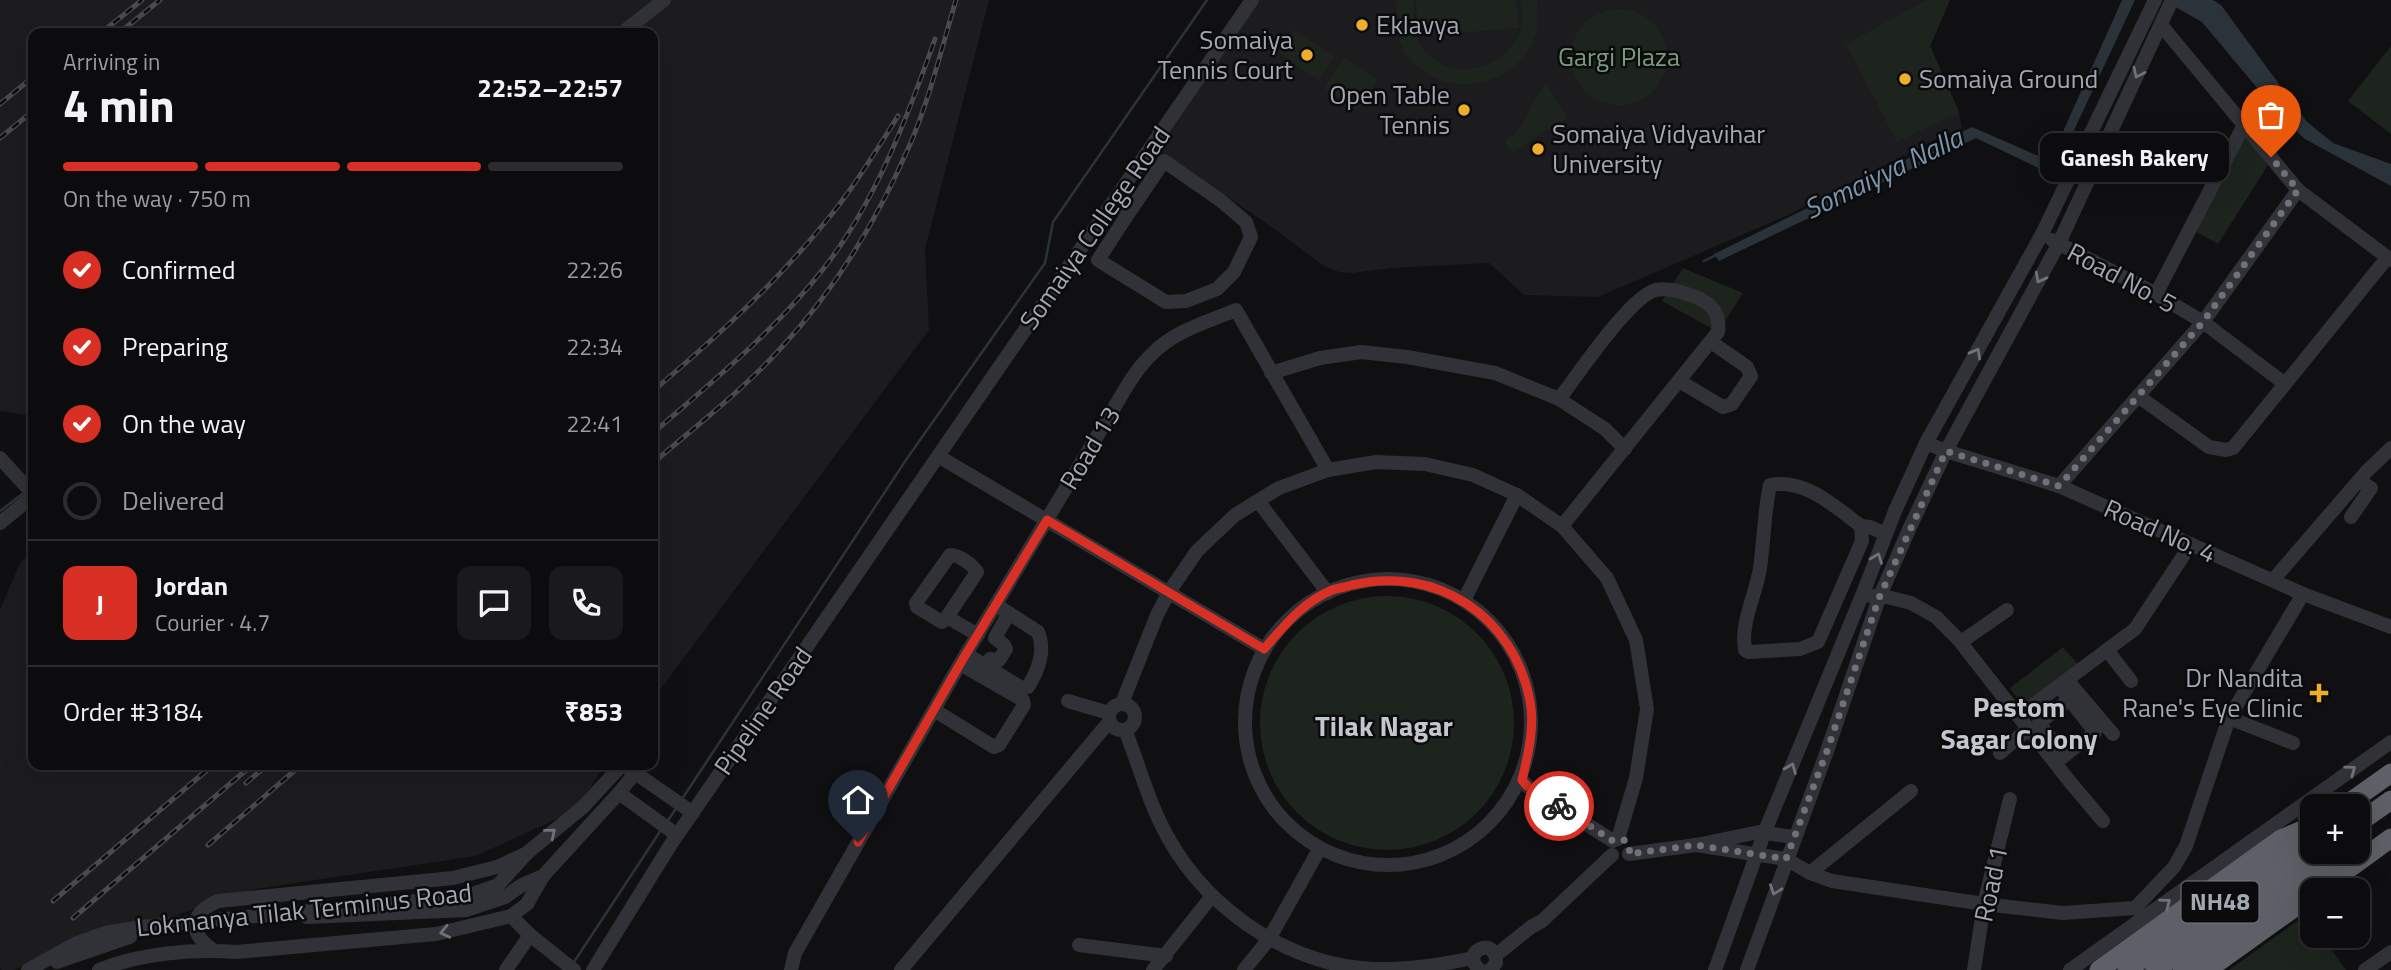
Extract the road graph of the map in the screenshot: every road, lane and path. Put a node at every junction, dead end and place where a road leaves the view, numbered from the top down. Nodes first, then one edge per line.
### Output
1 (664, 0) edge
2 (1252, 0) edge
3 (2155, 1) edge
4 (2167, 12) edge
5 (628, 28) edge
6 (2244, 125) junction
7 (1149, 150) junction
8 (1164, 161) junction
9 (2298, 190) junction
10 (1113, 203) junction
11 (1128, 214) junction
12 (2042, 234) junction
13 (2059, 243) junction
14 (1081, 248) junction
15 (2389, 259) edge
16 (1098, 260) junction
17 (2156, 294) junction
18 (2203, 322) junction
19 (1992, 324) junction
20 (2010, 334) junction
21 (1711, 342) junction
22 (1271, 373) junction
23 (1679, 381) junction
24 (2285, 384) junction
25 (2138, 396) junction
26 (1559, 399) junction
27 (1926, 443) junction
28 (1625, 449) junction
29 (2391, 449) edge
30 (1946, 451) junction
31 (938, 456) junction
32 (0, 458) edge
33 (1328, 470) junction
34 (2359, 481) junction
35 (2059, 486) junction
36 (28, 489) edge
37 (28, 495) edge
38 (1517, 495) junction
39 (1258, 501) junction
40 (2351, 517) dead end
41 (1047, 520) junction
42 (0, 523) edge
43 (1562, 526) junction
44 (1861, 526) junction
45 (1886, 534) junction
46 (2191, 544) junction
47 (2273, 580) junction
48 (1169, 592) junction
49 (1328, 593) junction
50 (1863, 593) junction
51 (2303, 594) junction
52 (1879, 598) junction
53 (1464, 600) junction
54 (1002, 609) junction
55 (2007, 610) dead end
56 (947, 617) junction
57 (2391, 627) edge
58 (978, 635) junction
59 (1961, 642) junction
60 (1264, 649) junction
61 (2107, 650) junction
62 (963, 659) junction
63 (985, 666) junction
64 (2131, 681) dead end
65 (2063, 683) junction
66 (2070, 699) junction
67 (1068, 701) dead end
68 (1122, 703) junction
69 (934, 710) junction
70 (2020, 715) junction
71 (2229, 718) junction
72 (1116, 724) junction
73 (2029, 728) junction
74 (2113, 734) dead end
75 (2391, 742) edge
76 (2294, 743) dead end
77 (2000, 753) dead end
78 (2060, 759) junction
79 (626, 770) edge
80 (629, 770) edge
81 (634, 770) edge
82 (2391, 773) edge
83 (1522, 780) junction
84 (1912, 791) dead end
85 (620, 793) junction
86 (2361, 794) edge
87 (2010, 799) dead end
88 (2384, 805) edge
89 (683, 806) junction
90 (2103, 821) dead end
91 (2370, 824) edge
92 (667, 828) junction
93 (1765, 831) junction
94 (2300, 832) edge
95 (1794, 837) junction
96 (2391, 838) edge
97 (2300, 841) edge
98 (2391, 844) edge
99 (1614, 845) junction
100 (1696, 845) junction
101 (1320, 848) junction
102 (527, 853) junction
103 (1757, 854) junction
104 (1786, 859) junction
105 (2301, 864) edge
106 (2328, 864) edge
107 (1810, 873) junction
108 (543, 876) junction
109 (2336, 878) edge
110 (2343, 878) edge
111 (1212, 896) junction
112 (1984, 904) junction
113 (2300, 905) edge
114 (2300, 906) edge
115 (2139, 913) junction
116 (511, 916) junction
117 (530, 935) junction
118 (1269, 939) junction
119 (1079, 945) dead end
120 (213, 950) junction
121 (2391, 952) edge
122 (1166, 956) junction
123 (1487, 965) edge
124 (570, 967) edge
125 (31, 969) edge
126 (99, 970) edge
127 (506, 970) edge
128 (593, 970) edge
129 (791, 970) edge
130 (901, 970) edge
131 (1153, 970) edge
132 (1244, 970) edge
133 (1715, 970) edge
134 (1746, 970) edge
135 (1974, 970) edge
136 (2070, 970) edge
137 (2099, 970) edge
138 (2127, 970) edge
139 (2155, 970) edge
140 (2182, 970) edge
141 (2207, 970) edge
142 (2213, 970) edge
143 (2365, 970) edge

1 - 5 street
2 - 7 street, Somaiya College Road
3 - 12 street
4 - 6 street
4 -> 13 street
6 - 9 street
6 - 17 street
7 - 8 street
7 - 10 street, Somaiya College Road
8 - 11 street
8 - 16 street
9 - 15 street
9 - 18 street
10 - 11 street
10 - 14 street, Somaiya College Road
11 - 16 street
12 - 13 street, Road No. 5
12 - 19 street
13 - 17 street, Road No. 5
13 -> 20 street
14 - 16 street
14 - 31 street, Somaiya College Road
15 - 24 street
17 - 18 street, Road No. 5
18 - 24 street, Road No. 5
18 - 25 street
19 - 20 street
27 -> 19 street
20 - 30 street
21 - 23 street
21 - 23 street
21 - 26 street
22 - 26 street
22 - 33 street, Road 13
22 - 41 street, Road 13
23 - 28 street
24 - 25 street
25 - 35 street
26 - 28 street
27 - 30 street, Road No. 4
27 - 45 street
28 - 43 street
29 - 34 street
30 - 35 street, Road No. 4
30 - 52 street
31 - 41 street
31 - 89 street, Pipeline Road
32 - 36 street
33 - 38 street
33 - 39 street
34 - 40 street
34 - 47 street
35 - 46 street, Road No. 4
37 - 42 street
38 - 43 street
38 - 53 street
39 - 48 street
39 - 49 street
41 - 48 street
41 - 54 street, Road 13
43 - 99 street
44 - 44 street
44 - 45 street
50 -> 45 street
46 - 47 street, Road No. 4
46 - 61 street
47 - 51 street, Road No. 4
48 - 60 street
48 - 68 street
49 - 53 street
49 - 60 street
50 - 52 street
93 -> 50 street
51 - 57 street, Road No. 4
51 - 71 street
52 - 59 street
52 - 95 street
53 - 83 street
54 - 58 street, Road 13
54 - 63 street
54 - 63 street
55 - 59 street
56 - 56 street
56 - 58 street
58 - 62 street, Road 13
59 - 70 street
60 - 101 street
61 - 64 street
61 - 65 street
62 - 63 street
62 - 69 street, Road 13
62 - 69 street
65 - 66 street
65 - 70 street
65 - 74 street
66 - 78 street
66 - 78 street
67 - 72 street
68 - 72 street
68 - 72 street
69 - 129 street, Road 13
70 - 73 street
71 - 76 street
71 - 115 street
72 - 111 street
72 - 130 street
73 - 77 street
73 - 78 street
115 -> 75 street
78 - 90 street
102 -> 79 street, Lokmanya Tilak Terminus Road
80 - 85 street, Lokmanya Tilak Terminus Road
81 - 89 street
82 - 86 highway
83 - 99 street
83 - 101 street
84 - 107 street
85 - 92 street
85 - 108 street, Lokmanya Tilak Terminus Road
87 - 112 street, Road 1
88 - 91 highway
89 - 92 street, Pipeline Road
92 - 128 street, Pipeline Road
93 - 95 street
93 - 100 street
93 - 103 street
94 - 137 highway
95 - 104 street
96 - 109 highway
97 - 138 highway, NH48
98 - 110 street
99 - 100 street
99 - 123 street
100 - 103 street
101 - 118 street
102 - 120 street
102 - 125 street, Lokmanya Tilak Terminus Road, bridge
103 - 104 street
103 - 133 street
104 - 107 street
104 -> 134 street
105 - 139 highway, NH48
106 - 140 highway
107 - 112 street
108 - 116 street
108 - 125 street, Lokmanya Tilak Terminus Road, bridge
111 - 118 street
111 - 122 street
112 - 115 street
112 - 135 street, Road 1
113 - 141 highway
114 - 142 street
115 - 136 street
116 - 117 street
116 -> 120 street
117 - 124 street
117 - 127 street
118 - 123 street
118 - 132 street
119 - 122 street
120 - 126 street
121 - 143 street
122 - 131 street

